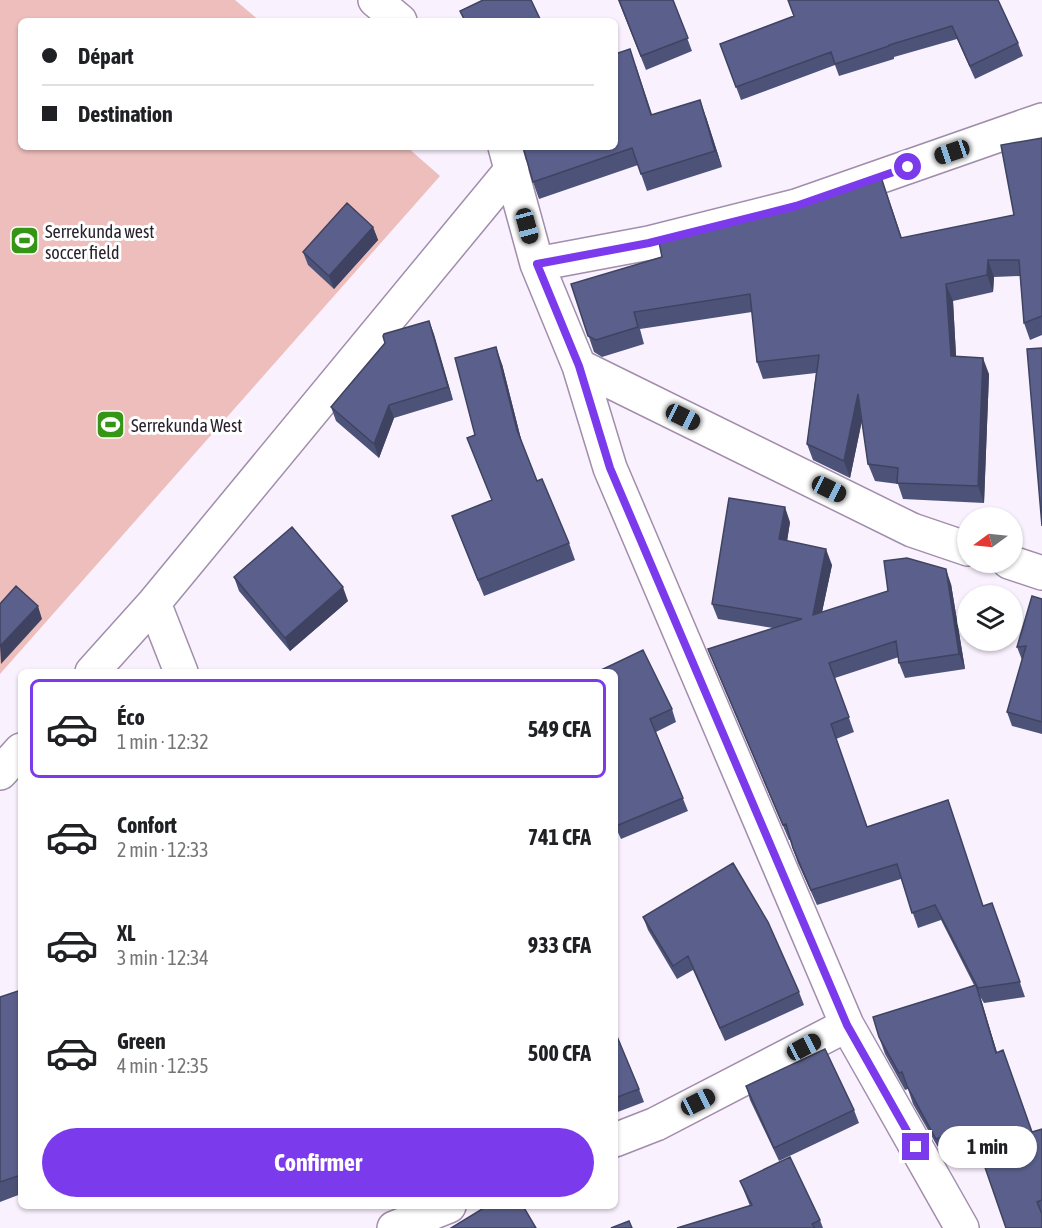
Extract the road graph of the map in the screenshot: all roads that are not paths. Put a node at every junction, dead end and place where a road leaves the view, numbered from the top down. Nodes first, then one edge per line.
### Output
1 (375, 0) edge
2 (396, 18) edge
3 (1042, 120) edge
4 (509, 158) edge
5 (537, 264) junction
6 (579, 366) junction
7 (957, 545) edge
8 (1023, 566) edge
9 (1042, 573) edge
10 (154, 603) junction
11 (95, 669) edge
12 (180, 669) edge
13 (18, 753) edge
14 (0, 773) edge
15 (847, 1025) junction
16 (618, 1139) edge
17 (439, 1209) edge
18 (394, 1222) edge
19 (962, 1228) edge

1 - 2 street
3 - 5 street
4 - 5 street
4 - 10 street
5 - 6 street
6 - 7 street
6 - 15 street
8 - 9 street
10 - 11 street
10 - 12 street
13 - 14 street
15 - 16 street
15 - 19 street
17 - 18 street

